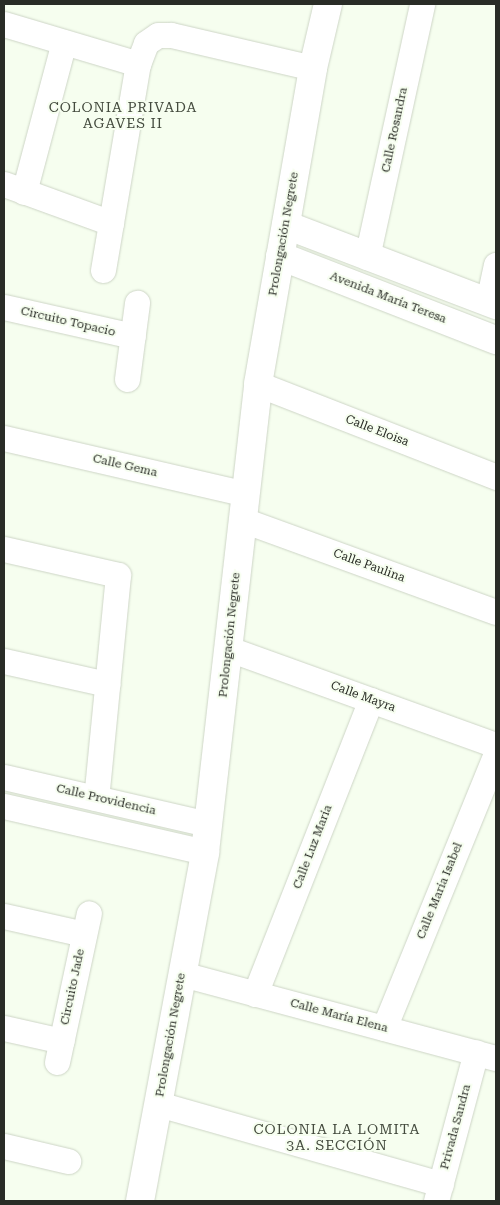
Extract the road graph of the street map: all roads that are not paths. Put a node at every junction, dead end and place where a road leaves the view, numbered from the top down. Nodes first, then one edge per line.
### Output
1 (328, 4) edge
2 (422, 4) edge
3 (4, 24) edge
4 (64, 42) junction
5 (138, 64) junction
6 (313, 68) junction
7 (14, 188) edge
8 (111, 223) junction
9 (286, 225) junction
10 (280, 256) junction
11 (367, 257) junction
12 (496, 265) edge
13 (104, 270) dead end
14 (138, 303) dead end
15 (492, 304) edge
16 (4, 307) edge
17 (133, 336) junction
18 (496, 340) edge
19 (127, 379) dead end
20 (258, 384) junction
21 (4, 438) edge
22 (496, 477) edge
23 (244, 507) junction
24 (4, 550) edge
25 (496, 612) edge
26 (229, 649) junction
27 (4, 661) edge
28 (107, 684) junction
29 (371, 700) junction
30 (496, 745) edge
31 (496, 754) edge
32 (4, 777) edge
33 (96, 798) junction
34 (4, 806) edge
35 (208, 824) junction
36 (205, 852) junction
37 (4, 916) edge
38 (182, 974) junction
39 (256, 994) junction
40 (4, 1028) edge
41 (384, 1028) junction
42 (486, 1055) edge
43 (158, 1104) junction
44 (4, 1146) edge
45 (68, 1161) dead end
46 (439, 1193) edge
47 (140, 1201) edge

1 - 6 street, Prolongación Negrete
2 - 11 street, Calle Rosandra
3 - 4 street
4 - 5 street
4 - 7 street
5 - 6 street
5 - 8 street
6 - 9 street, Prolongación Negrete
7 - 8 street
8 - 13 street
9 - 10 street, Prolongación Negrete
9 - 11 street
10 - 18 street, Avenida María Teresa
10 - 20 street, Prolongación Negrete
11 - 15 street
12 - 15 street
14 - 17 street, Circuito Topacio
16 - 17 street, Circuito Topacio
17 - 19 street, Circuito Topacio
20 - 22 street, Calle Eloisa
20 - 23 street, Prolongación Negrete
21 - 23 street, Calle Gema
23 - 25 street, Calle Paulina
23 - 26 street, Prolongación Negrete
24 - 28 street
26 - 29 street, Calle Mayra
26 - 35 street, Prolongación Negrete
27 - 28 street
28 - 33 street
29 - 30 street, Calle Mayra
29 - 39 street, Calle Luz María
31 - 41 street, Calle María Isabel
32 - 33 street, Calle Providencia
33 - 35 street, Calle Providencia
34 - 36 street
35 - 36 street, Prolongación Negrete
36 - 38 street, Prolongación Negrete
37 - 40 street, Circuito Jade
38 - 39 street, Calle María Elena
38 - 43 street, Prolongación Negrete
39 - 41 street, Calle María Elena
41 - 42 street, Calle María Elena
42 - 46 street, Privada Sandra
43 - 46 street
43 - 47 street, Prolongación Negrete
44 - 45 street

